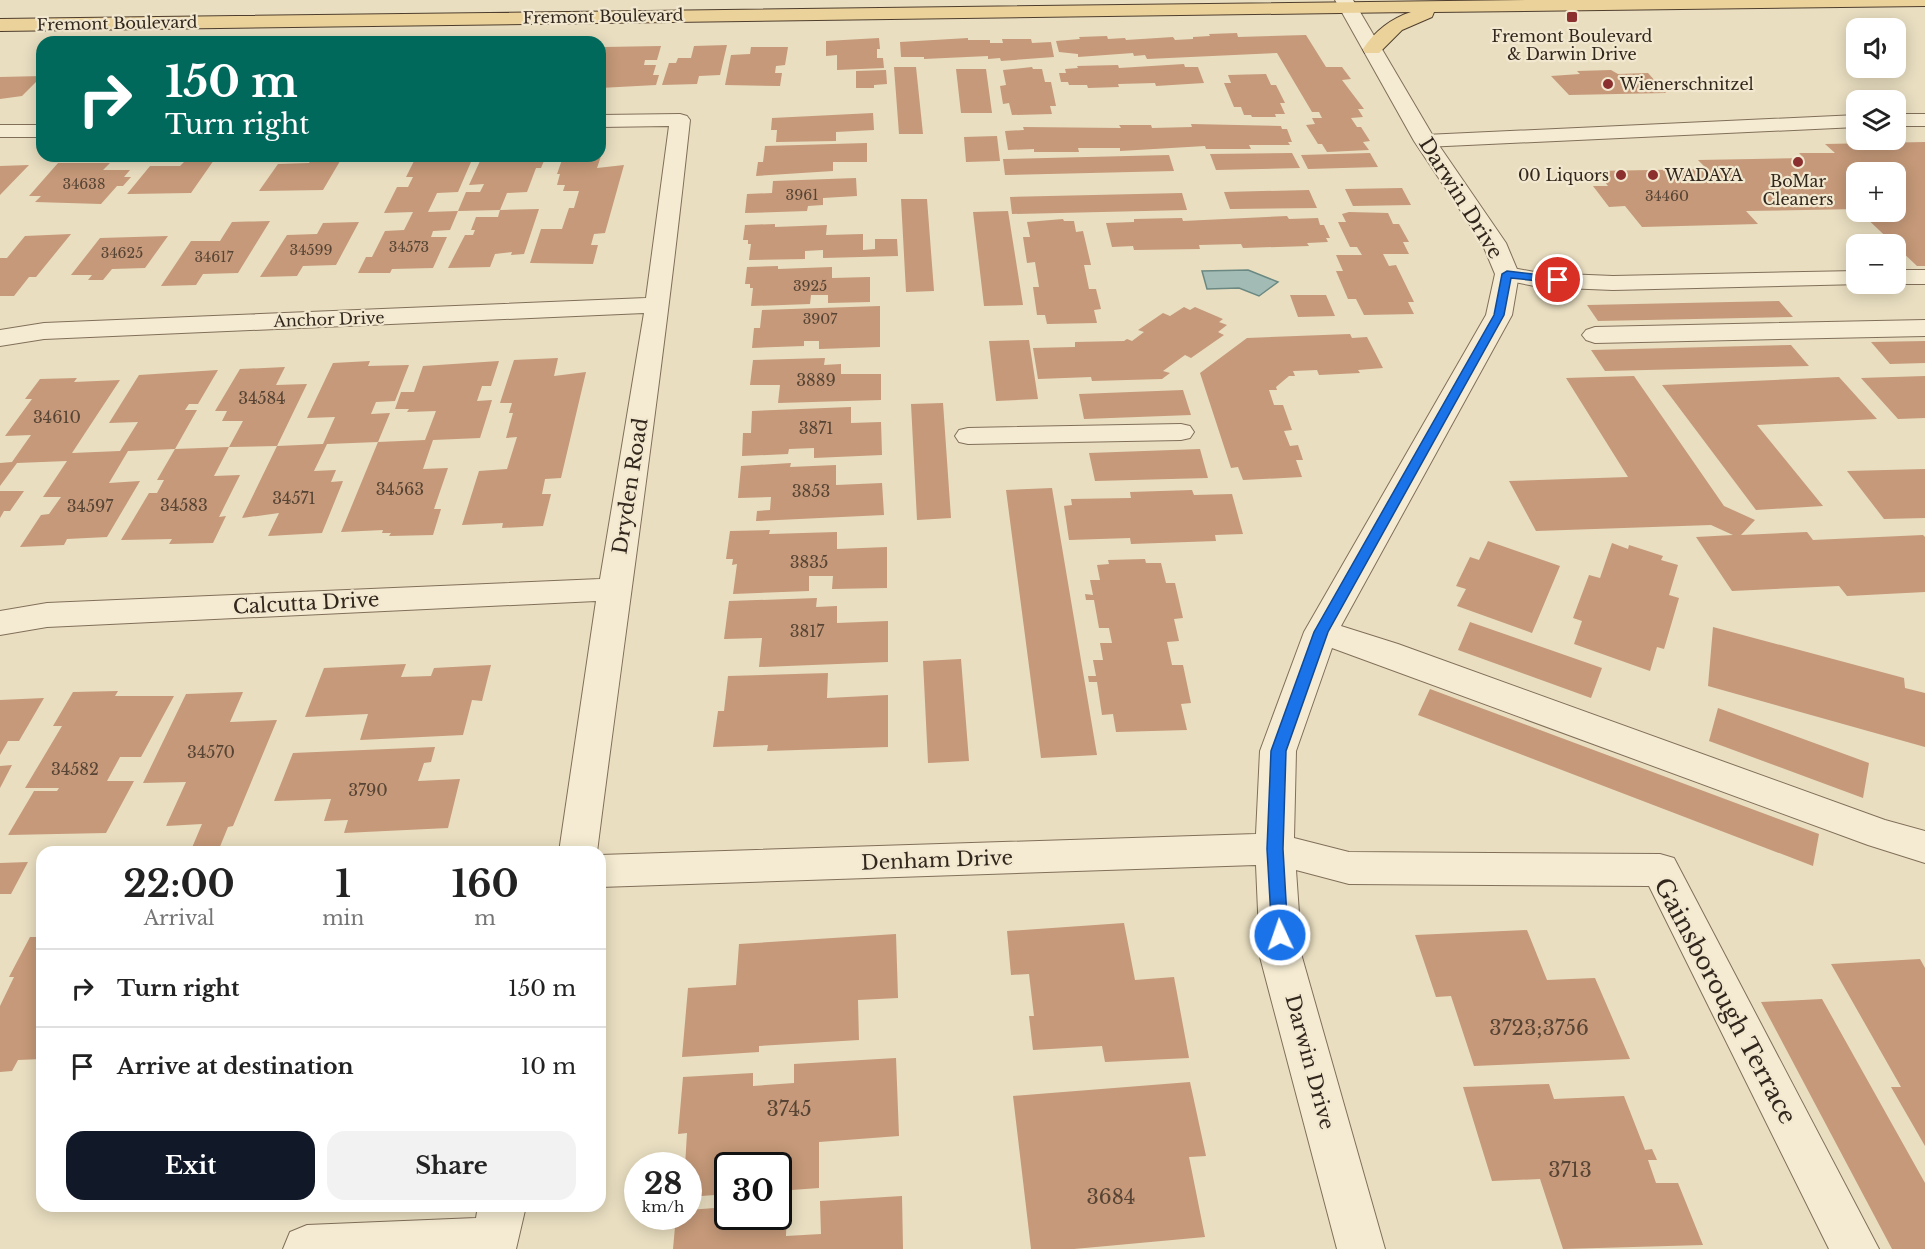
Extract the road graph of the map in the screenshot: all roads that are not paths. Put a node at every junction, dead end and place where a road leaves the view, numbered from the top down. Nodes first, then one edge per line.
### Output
1 (1925, 1) edge
2 (1347, 4) edge
3 (1448, 7) junction
4 (0, 25) edge
5 (1372, 49) junction
6 (1906, 120) edge
7 (1925, 120) edge
8 (606, 121) edge
9 (1846, 122) edge
10 (0, 131) edge
11 (36, 131) edge
12 (1425, 141) junction
13 (1507, 274) junction
14 (1906, 277) edge
15 (1925, 277) edge
16 (1846, 278) edge
17 (658, 305) junction
18 (1925, 328) edge
19 (1595, 335) dead end
20 (0, 338) edge
21 (1181, 432) dead end
22 (968, 436) dead end
23 (614, 589) junction
24 (0, 623) edge
25 (1321, 632) junction
26 (579, 846) edge
27 (1925, 847) edge
28 (1275, 849) junction
29 (606, 871) edge
30 (496, 1232) edge
31 (307, 1249) edge
32 (1361, 1249) edge
33 (1855, 1249) edge

1 - 3 main road, Fremont Boulevard
2 - 3 main road, Fremont Boulevard
2 - 4 main road, Fremont Boulevard
2 - 5 street, Darwin Drive
3 - 5 main road
5 - 12 street, Darwin Drive
6 - 7 lane
8 - 17 street, Dryden Road
9 - 12 lane
10 - 11 street
12 - 13 street, Darwin Drive
13 - 16 lane
13 - 25 street, Darwin Drive
14 - 15 lane
17 - 20 street, Anchor Drive
17 - 23 street, Dryden Road
18 - 19 street
21 - 22 lane
23 - 24 street, Calcutta Drive
23 - 26 street, Dryden Road
25 - 27 street
25 - 28 street, Darwin Drive
28 - 29 street, Denham Drive
28 - 32 street, Darwin Drive
28 - 33 street, Gainsborough Terrace
30 - 31 street

